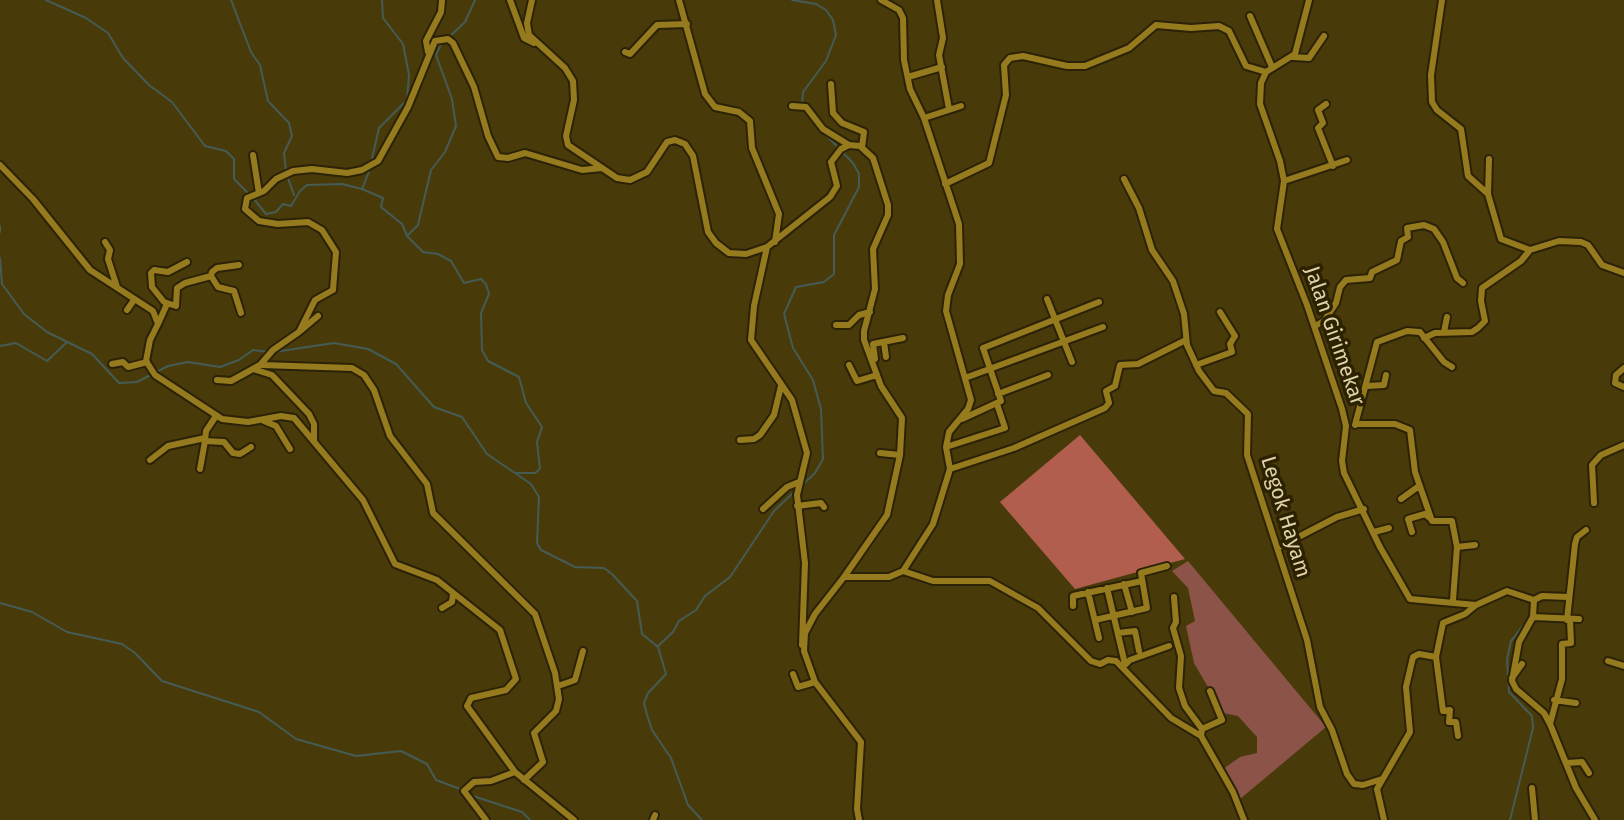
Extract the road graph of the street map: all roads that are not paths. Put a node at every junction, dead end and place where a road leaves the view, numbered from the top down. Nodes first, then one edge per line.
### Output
1 (442, 0) edge
2 (510, 0) edge
3 (532, 0) edge
4 (679, 0) edge
5 (881, 0) edge
6 (937, 0) edge
7 (1309, 0) edge
8 (1442, 0) edge
9 (895, 4) edge
10 (1250, 16) dead end
11 (687, 24) junction
12 (1324, 36) dead end
13 (536, 43) junction
14 (428, 52) junction
15 (625, 52) dead end
16 (1293, 57) junction
17 (942, 67) junction
18 (1269, 69) junction
19 (908, 77) junction
20 (831, 84) dead end
21 (1326, 104) dead end
22 (792, 106) dead end
23 (961, 106) dead end
24 (949, 109) junction
25 (924, 118) junction
26 (849, 145) junction
27 (863, 147) junction
28 (253, 155) dead end
29 (1489, 159) dead end
30 (1347, 160) dead end
31 (0, 165) edge
32 (1333, 166) junction
33 (602, 168) junction
34 (1124, 179) dead end
35 (1284, 181) junction
36 (945, 184) junction
37 (1488, 194) junction
38 (254, 195) junction
39 (105, 242) dead end
40 (775, 242) junction
41 (766, 247) junction
42 (1530, 250) junction
43 (187, 262) dead end
44 (239, 265) dead end
45 (1624, 273) edge
46 (211, 276) junction
47 (1463, 283) dead end
48 (118, 289) junction
49 (1047, 299) dead end
50 (134, 300) junction
51 (1099, 302) dead end
52 (167, 304) junction
53 (127, 310) dead end
54 (870, 312) junction
55 (1220, 312) dead end
56 (241, 313) dead end
57 (318, 316) dead end
58 (1447, 317) dead end
59 (1494, 317) dead end
60 (1055, 319) junction
61 (1485, 321) junction
62 (158, 324) junction
63 (836, 325) dead end
64 (1315, 326) junction
65 (1102, 327) dead end
66 (299, 332) junction
67 (1444, 332) junction
68 (902, 338) dead end
69 (1424, 338) junction
70 (1186, 340) junction
71 (884, 342) junction
72 (1064, 342) junction
73 (887, 357) dead end
74 (1072, 362) dead end
75 (873, 363) junction
76 (113, 364) dead end
77 (849, 365) dead end
78 (1196, 365) junction
79 (256, 367) junction
80 (1452, 367) dead end
81 (1624, 368) edge
82 (151, 369) junction
83 (990, 370) junction
84 (1386, 374) dead end
85 (877, 375) junction
86 (1048, 375) dead end
87 (965, 378) junction
88 (218, 380) dead end
89 (781, 386) junction
90 (1367, 386) junction
91 (1624, 387) edge
92 (998, 394) junction
93 (997, 404) junction
94 (216, 416) junction
95 (262, 421) junction
96 (957, 421) junction
97 (1357, 424) junction
98 (1346, 426) junction
99 (205, 439) junction
100 (740, 440) dead end
101 (314, 443) junction
102 (1624, 444) edge
103 (251, 447) dead end
104 (946, 447) junction
105 (290, 449) dead end
106 (880, 453) dead end
107 (900, 455) junction
108 (150, 460) dead end
109 (200, 469) dead end
110 (950, 469) junction
111 (799, 482) junction
112 (1419, 486) junction
113 (1401, 499) dead end
114 (1594, 503) dead end
115 (797, 506) junction
116 (824, 506) dead end
117 (763, 509) dead end
118 (1364, 509) junction
119 (1432, 521) junction
120 (1389, 528) dead end
121 (1586, 530) dead end
122 (1374, 532) junction
123 (1412, 533) dead end
124 (1475, 545) dead end
125 (1279, 547) junction
126 (1457, 547) junction
127 (1167, 566) dead end
128 (903, 571) junction
129 (844, 577) junction
130 (1142, 581) junction
131 (1124, 584) junction
132 (1107, 588) junction
133 (1088, 592) junction
134 (453, 594) junction
135 (1174, 597) dead end
136 (1568, 597) junction
137 (1453, 600) junction
138 (1534, 600) junction
139 (1476, 605) junction
140 (1073, 606) dead end
141 (442, 608) dead end
142 (1132, 612) junction
143 (1114, 616) junction
144 (1533, 617) junction
145 (1579, 619) dead end
146 (1095, 620) junction
147 (1569, 620) junction
148 (1118, 633) junction
149 (1099, 638) dead end
150 (1169, 646) dead end
151 (583, 651) dead end
152 (804, 651) junction
153 (1139, 651) dead end
154 (1436, 657) junction
155 (1608, 661) dead end
156 (1522, 664) dead end
157 (1124, 666) junction
158 (1624, 666) edge
159 (793, 674) dead end
160 (1512, 678) junction
161 (816, 682) junction
162 (558, 686) junction
163 (1210, 691) dead end
164 (1554, 700) junction
165 (1576, 703) dead end
166 (1550, 724) junction
167 (1201, 733) junction
168 (1458, 736) dead end
169 (1558, 747) junction
170 (1547, 749) dead end
171 (1566, 762) junction
172 (515, 772) junction
173 (1589, 774) dead end
174 (1381, 779) junction
175 (524, 780) junction
176 (1532, 788) dead end
177 (1576, 788) junction
178 (1566, 790) dead end
179 (486, 820) edge
180 (574, 820) edge
181 (859, 820) edge
182 (1244, 820) edge
183 (1384, 820) edge
184 (1535, 820) edge
185 (1595, 820) edge

1 - 14 street
2 - 13 street
3 - 13 street
4 - 11 street
5 - 9 street
6 - 17 street
7 - 16 street
8 - 37 street
9 - 19 street
10 - 18 street
11 - 15 street
11 - 40 street
12 - 16 street
13 - 33 street
14 - 33 street
14 - 38 street
16 - 18 street
17 - 19 street
17 - 24 street
18 - 35 street, Jalan Girimekar
18 - 36 street
19 - 25 street
20 - 27 street
21 - 32 street
22 - 26 street
23 - 24 street
24 - 25 street
25 - 36 street
26 - 27 street
26 - 40 street
27 - 54 street
28 - 38 street
29 - 37 street
30 - 32 street
31 - 48 street
32 - 35 street
33 - 41 street
34 - 70 street, Legok Hayam
35 - 64 street, Jalan Girimekar
36 - 87 street
37 - 42 street
38 - 66 street
39 - 48 street
40 - 41 street
41 - 89 street
42 - 45 street
42 - 61 street
43 - 52 street
44 - 46 street
46 - 52 street
46 - 56 street
47 - 64 street
48 - 50 street
49 - 60 street
50 - 53 street
50 - 62 street
51 - 60 street
52 - 62 street
54 - 63 street
54 - 75 street
55 - 78 street
57 - 66 street
58 - 67 street
59 - 61 street
60 - 72 street
60 - 83 street
61 - 67 street
62 - 82 street
64 - 98 street, Jalan Girimekar
65 - 72 street
66 - 79 street
67 - 69 street
68 - 71 street
69 - 80 street
69 - 90 street
70 - 78 street, Legok Hayam
70 - 110 street
71 - 73 street
71 - 75 street
72 - 74 street
72 - 83 street
75 - 85 street
76 - 82 street
77 - 85 street
78 - 125 street, Legok Hayam
79 - 88 street
79 - 101 street
79 - 162 street
81 - 91 street
82 - 94 street
83 - 87 street
83 - 92 street
84 - 90 street
85 - 107 street
86 - 92 street
87 - 96 street
89 - 100 street
89 - 111 street
90 - 97 street
92 - 93 street
93 - 96 street
93 - 104 street
94 - 95 street
94 - 99 street
95 - 101 street
95 - 105 street
96 - 104 street
97 - 98 street
97 - 112 street
98 - 118 street, Jalan Girimekar
99 - 103 street
99 - 108 street
99 - 109 street
101 - 134 street
102 - 114 street
104 - 110 street
106 - 107 street
107 - 129 street
110 - 128 street
111 - 115 street
111 - 117 street
112 - 113 street
112 - 119 street
115 - 116 street
115 - 152 street
118 - 122 street, Jalan Girimekar
118 - 125 street
119 - 123 street
119 - 126 street
120 - 122 street
121 - 136 street
122 - 137 street, Jalan Girimekar
124 - 126 street
125 - 174 street, Legok Hayam
126 - 137 street
127 - 130 street
128 - 129 street
128 - 157 street
129 - 152 street
130 - 131 street
130 - 142 street
131 - 132 street
131 - 142 street
132 - 133 street
132 - 143 street
133 - 140 street
133 - 146 street
134 - 141 street
134 - 172 street
135 - 167 street
136 - 138 street
136 - 147 street
137 - 139 street, Jalan Girimekar
138 - 139 street
138 - 144 street
139 - 154 street
142 - 143 street
143 - 146 street
143 - 148 street
144 - 147 street
144 - 160 street
145 - 147 street
146 - 149 street
147 - 164 street
148 - 153 street
148 - 157 street
150 - 157 street
151 - 162 street
152 - 161 street
154 - 168 street
154 - 174 street
155 - 158 street
156 - 160 street
157 - 167 street
159 - 161 street
160 - 166 street
161 - 181 street
162 - 175 street
163 - 167 street
164 - 165 street
164 - 166 street
166 - 169 street
167 - 182 street
169 - 170 street
169 - 171 street
171 - 173 street
171 - 177 street
172 - 175 street
172 - 179 street
174 - 183 street
175 - 180 street
176 - 184 street
177 - 178 street
177 - 185 street

